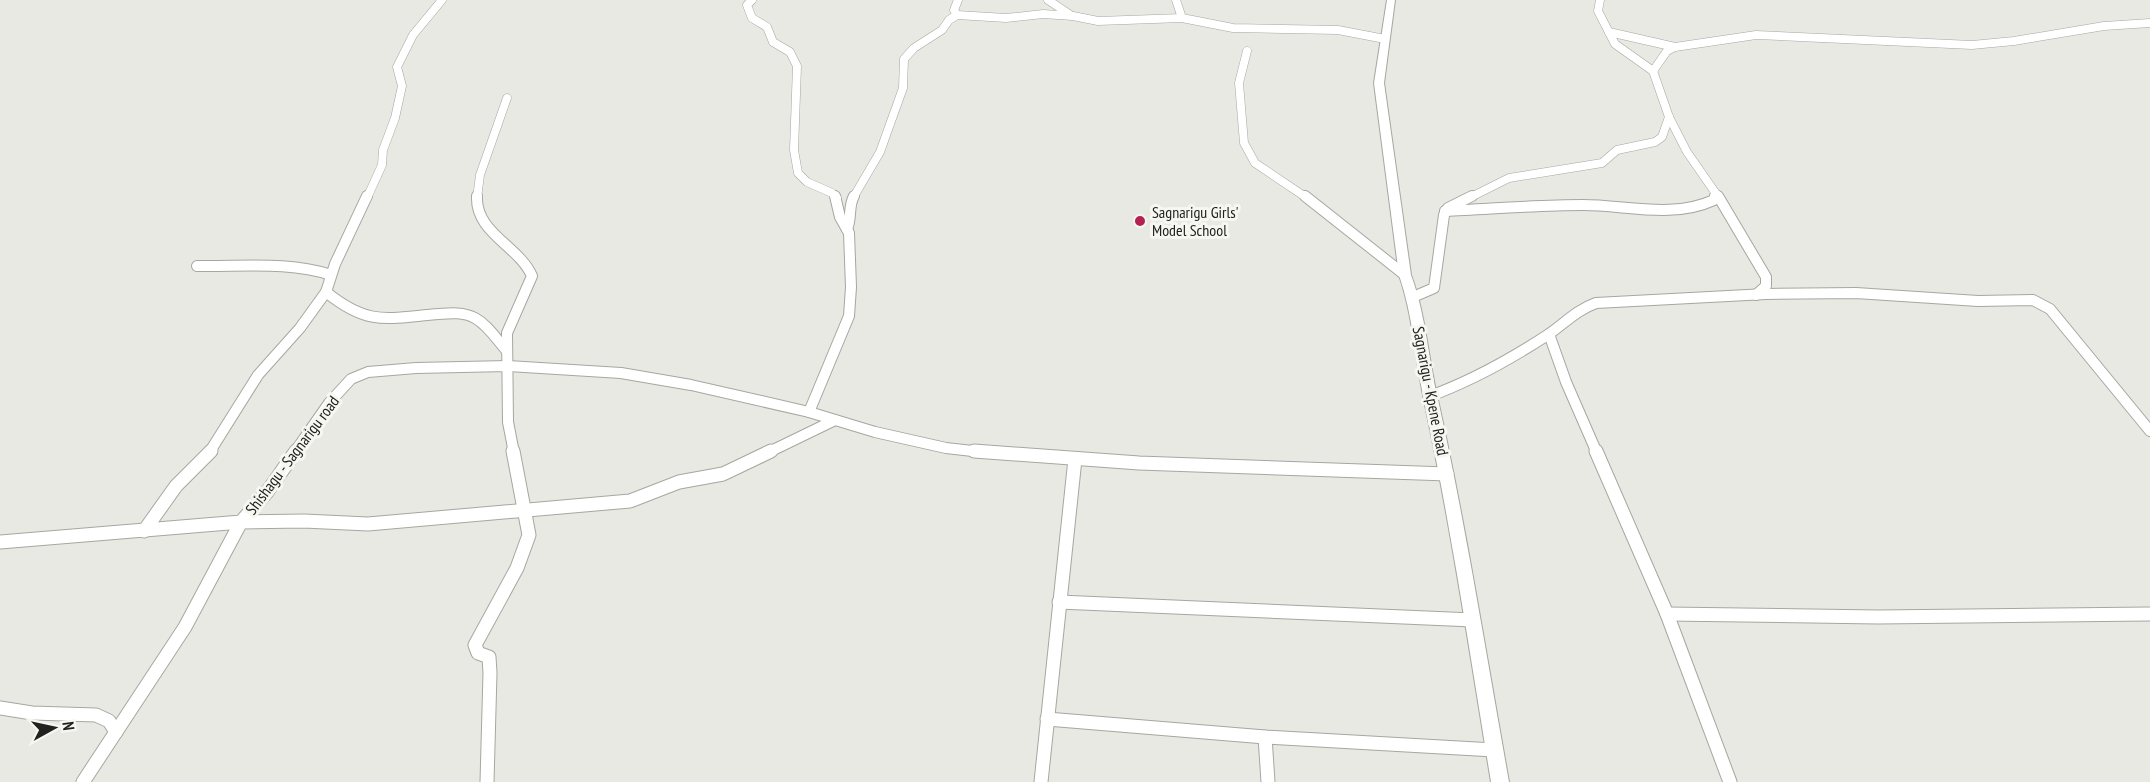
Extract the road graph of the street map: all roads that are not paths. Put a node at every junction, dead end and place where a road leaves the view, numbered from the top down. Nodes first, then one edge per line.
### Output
1 (442, 0) edge
2 (752, 0) edge
3 (958, 0) edge
4 (1048, 0) edge
5 (1176, 0) edge
6 (1391, 0) edge
7 (1600, 0) edge
8 (957, 15) junction
9 (1072, 16) junction
10 (1182, 18) junction
11 (2150, 23) edge
12 (1609, 32) junction
13 (1385, 39) junction
14 (1656, 43) junction
15 (1674, 47) junction
16 (1619, 48) junction
17 (1247, 51) dead end
18 (1653, 71) junction
19 (507, 98) dead end
20 (1669, 117) junction
21 (1716, 194) junction
22 (1445, 211) junction
23 (847, 229) junction
24 (197, 266) dead end
25 (331, 275) junction
26 (1405, 275) junction
27 (326, 292) junction
28 (1756, 295) junction
29 (1413, 297) junction
30 (1549, 334) junction
31 (507, 351) junction
32 (508, 366) junction
33 (1430, 396) junction
34 (809, 412) junction
35 (835, 420) junction
36 (2150, 431) edge
37 (1075, 459) junction
38 (1447, 474) junction
39 (525, 512) junction
40 (241, 522) junction
41 (144, 531) junction
42 (0, 542) edge
43 (1059, 602) junction
44 (1667, 614) junction
45 (2150, 614) edge
46 (1473, 620) junction
47 (0, 708) edge
48 (1047, 719) junction
49 (116, 732) junction
50 (1265, 737) junction
51 (1494, 750) junction
52 (83, 782) edge
53 (487, 782) edge
54 (1041, 782) edge
55 (1268, 782) edge
56 (1500, 782) edge
57 (1730, 782) edge

1 - 25 street
2 - 23 street
3 - 8 street
4 - 9 street
5 - 10 street
6 - 13 street, Sagnarigu - Kpene Road
7 - 12 street
8 - 9 street
8 - 23 street
9 - 10 street
10 - 13 street
11 - 15 street
12 - 14 street
12 - 16 street
13 - 26 street, Sagnarigu - Kpene Road
14 - 15 street
14 - 16 street
15 - 18 street
16 - 18 street
17 - 26 street
18 - 20 street
19 - 31 street
20 - 21 street
20 - 22 street
21 - 22 street
21 - 28 street
22 - 29 street
23 - 34 street
24 - 25 street
25 - 27 street
26 - 29 street, Sagnarigu - Kpene Road
27 - 31 street
27 - 41 street
28 - 30 street
28 - 36 street
29 - 33 street, Sagnarigu - Kpene Road
30 - 33 street
30 - 44 street
31 - 32 street
32 - 34 street, Shishagu - Sagnarigu road
32 - 39 street
32 - 40 street, Shishagu - Sagnarigu road
33 - 38 street, Sagnarigu - Kpene Road
34 - 35 street, Shishagu - Sagnarigu road
35 - 37 street, Shishagu - Sagnarigu road
35 - 39 street
37 - 38 street, Shishagu - Sagnarigu road
37 - 43 street
38 - 46 street, Sagnarigu - Kpene Road
39 - 40 street
39 - 53 street
40 - 41 street, Shishagu - Sagnarigu road
40 - 49 street
41 - 42 street, Shishagu - Sagnarigu road
43 - 46 street
43 - 48 street
44 - 45 street
44 - 57 street
46 - 51 street, Sagnarigu - Kpene Road
47 - 49 street
48 - 50 street
48 - 54 street
49 - 52 street
50 - 51 street
50 - 55 street
51 - 56 street, Sagnarigu - Kpene Road

